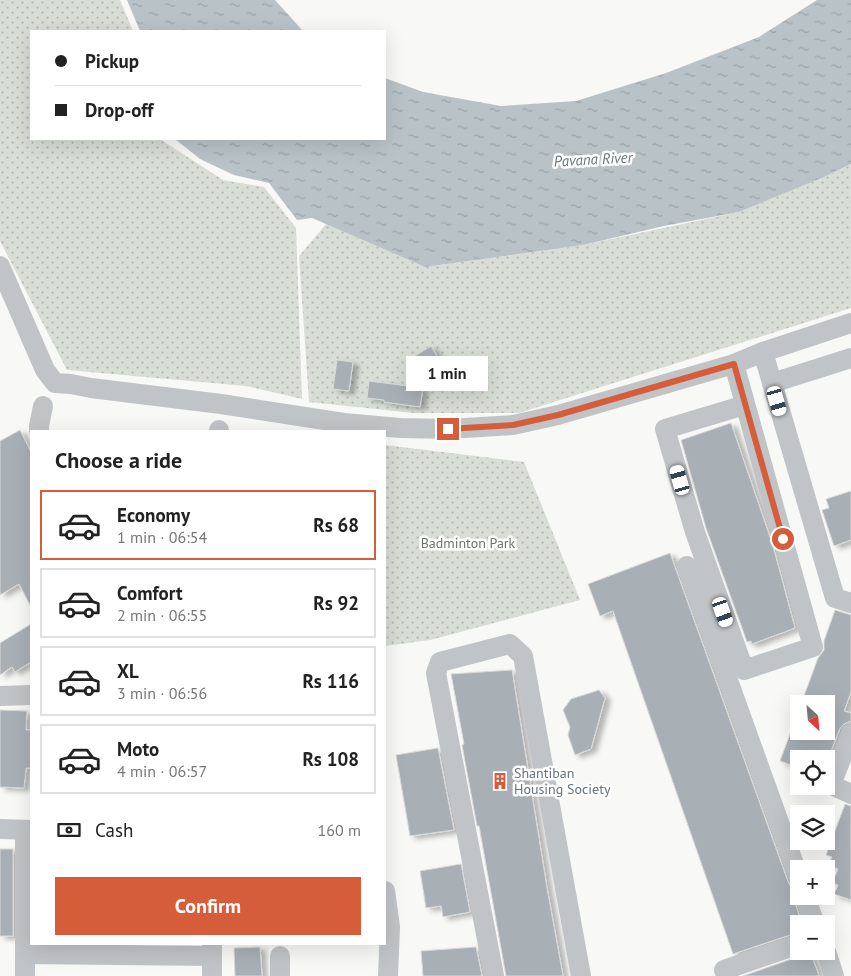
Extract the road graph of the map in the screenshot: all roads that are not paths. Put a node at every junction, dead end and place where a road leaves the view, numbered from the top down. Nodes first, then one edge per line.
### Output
1 (0, 266) edge
2 (851, 323) edge
3 (763, 352) junction
4 (851, 358) edge
5 (734, 364) junction
6 (772, 383) junction
7 (745, 405) junction
8 (43, 406) dead end
9 (39, 430) edge
10 (687, 566) dead end
11 (851, 603) edge
12 (30, 695) edge
13 (0, 696) edge
14 (851, 733) edge
15 (851, 794) edge
16 (0, 829) edge
17 (28, 830) edge
18 (793, 860) edge
19 (386, 898) edge
20 (790, 947) edge
21 (212, 950) edge
22 (25, 954) junction
23 (280, 956) dead end
24 (829, 960) edge
25 (724, 970) dead end
26 (25, 976) edge
27 (212, 976) edge
28 (280, 976) edge
29 (388, 976) edge
30 (494, 976) edge
31 (581, 976) edge
32 (834, 976) edge

1 - 5 street
2 - 3 street
3 - 5 street
3 - 6 street
4 - 6 street
5 - 7 street
6 - 11 street
7 - 7 street
8 - 9 street
10 - 18 street
12 - 13 street
14 - 15 street
16 - 17 street
17 - 22 street
19 - 29 street
20 - 25 street
21 - 22 street
21 - 27 street
22 - 26 street
23 - 28 street
24 - 32 street
30 - 31 street

